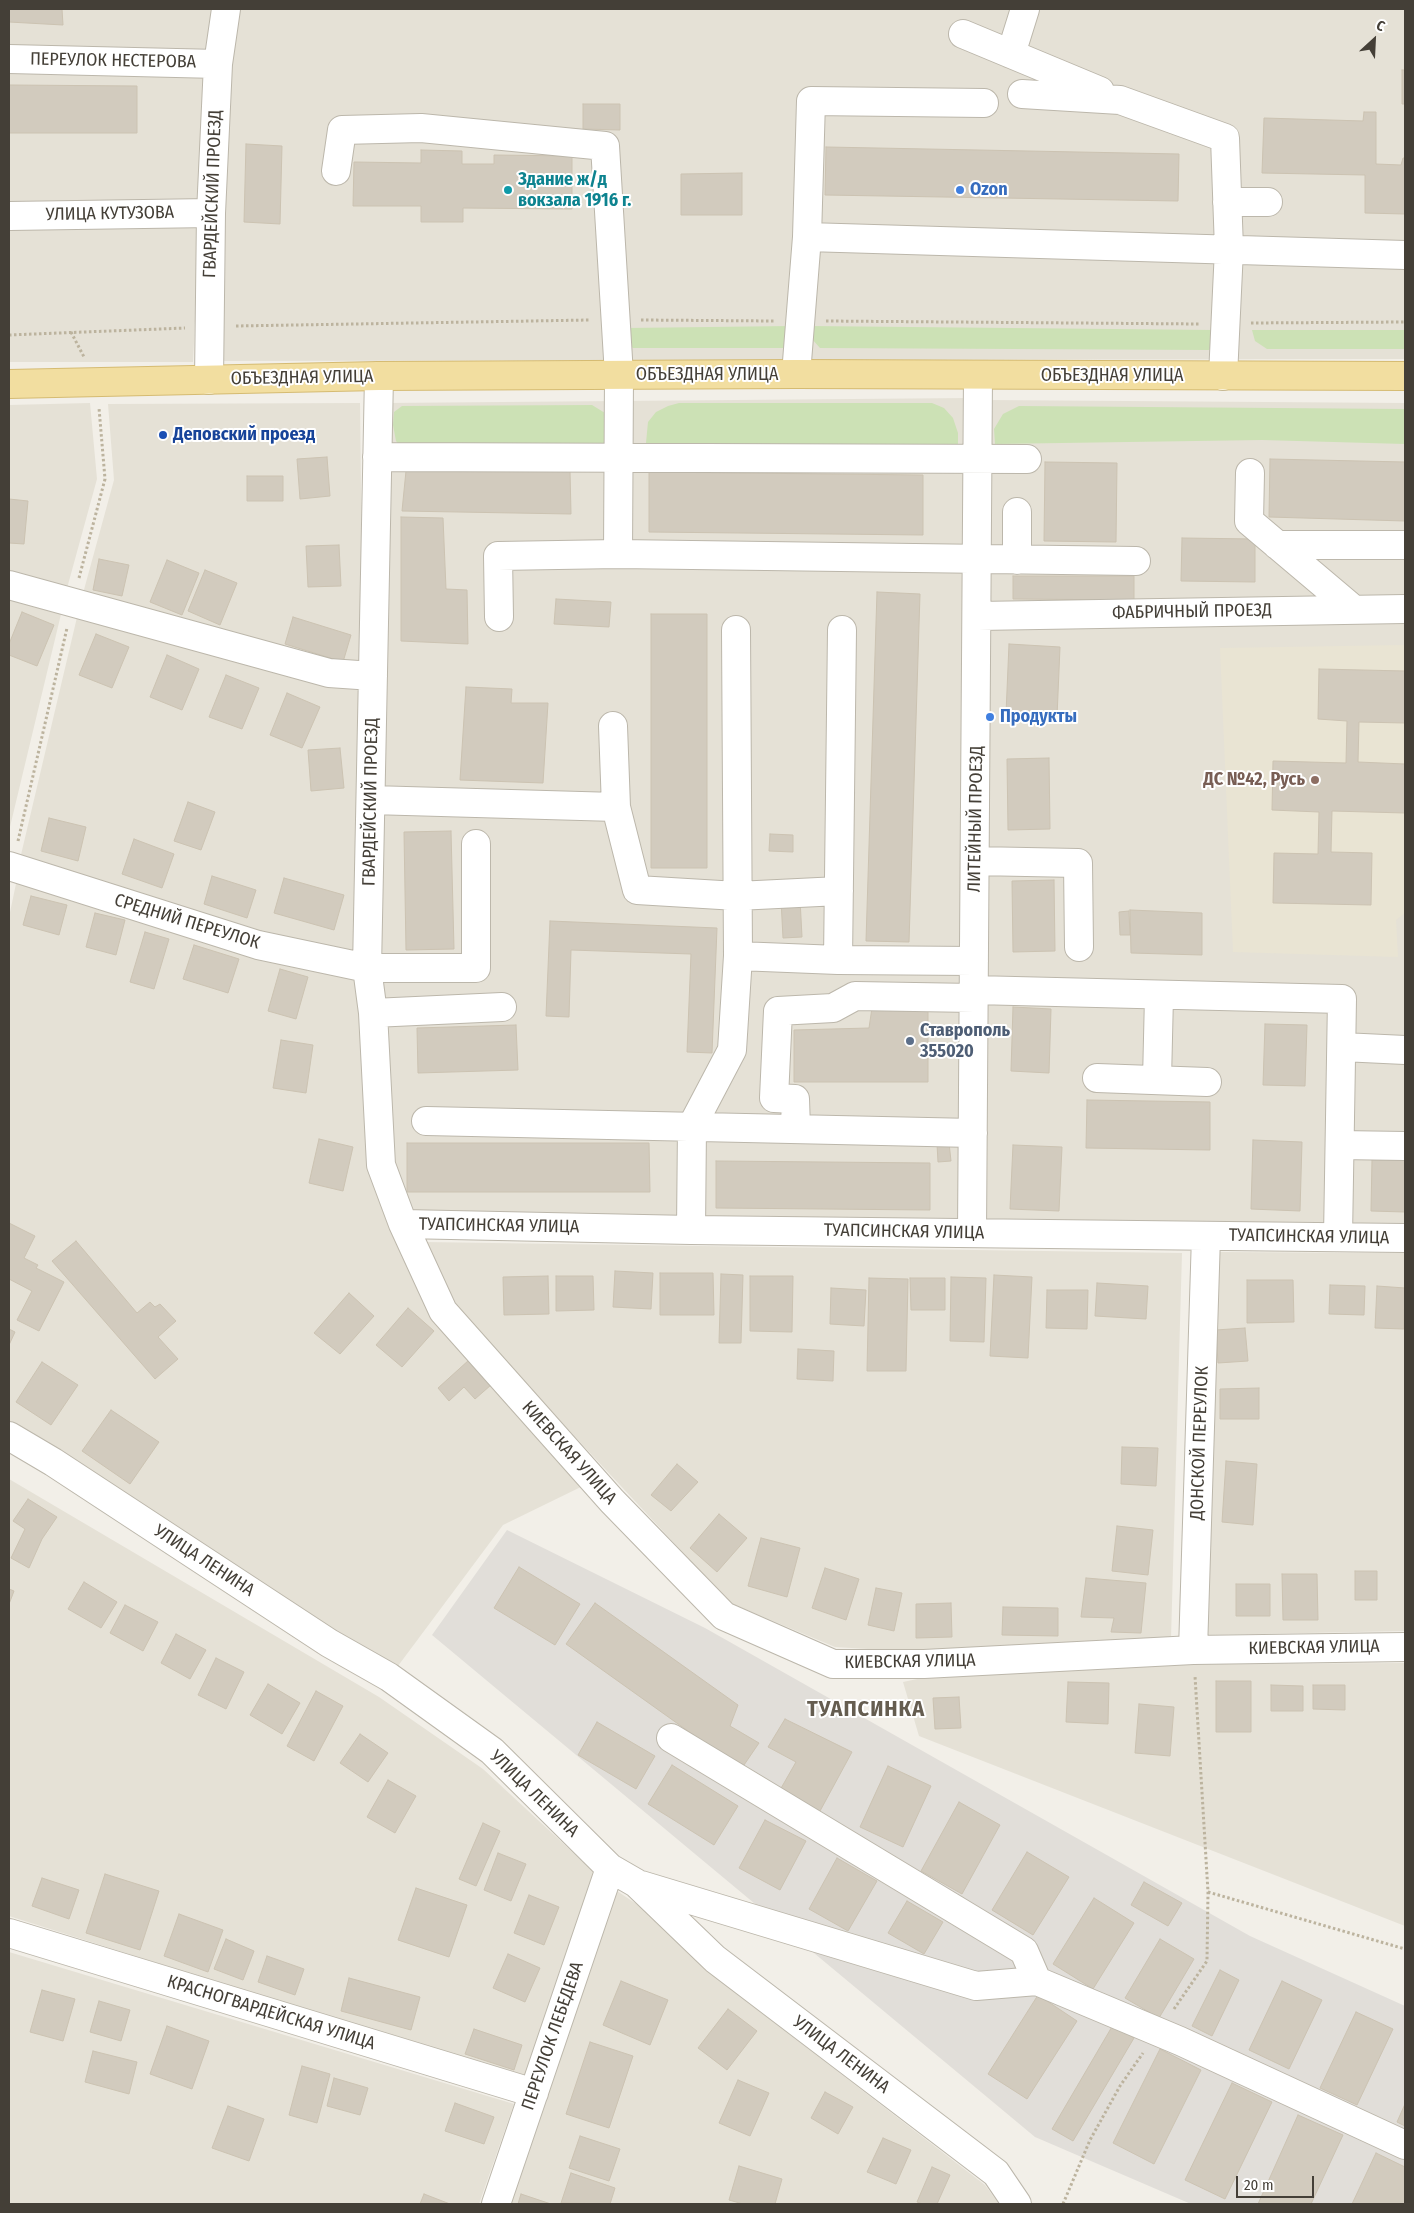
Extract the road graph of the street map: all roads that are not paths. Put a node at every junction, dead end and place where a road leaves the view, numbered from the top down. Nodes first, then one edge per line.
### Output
1 (226, 9) edge
2 (1025, 9) edge
3 (963, 34) dead end
4 (1011, 54) junction
5 (9, 59) edge
6 (218, 64) junction
7 (1022, 94) dead end
8 (1120, 100) junction
9 (984, 103) dead end
10 (336, 171) dead end
11 (1227, 202) junction
12 (1268, 202) dead end
13 (211, 213) junction
14 (9, 216) edge
15 (807, 237) junction
16 (1230, 249) junction
17 (1405, 255) edge
18 (796, 374) junction
19 (620, 375) junction
20 (978, 375) junction
21 (379, 376) junction
22 (1223, 376) junction
23 (1405, 376) edge
24 (209, 380) junction
25 (9, 384) edge
26 (377, 457) junction
27 (619, 457) junction
28 (978, 458) junction
29 (1027, 459) dead end
30 (1250, 473) dead end
31 (1017, 512) dead end
32 (1277, 545) junction
33 (1405, 545) edge
34 (618, 554) junction
35 (977, 560) junction
36 (1017, 560) junction
37 (1136, 561) dead end
38 (9, 585) edge
39 (1352, 608) junction
40 (1405, 609) edge
41 (978, 616) junction
42 (499, 618) dead end
43 (736, 630) dead end
44 (842, 630) dead end
45 (373, 676) junction
46 (613, 726) dead end
47 (372, 800) junction
48 (616, 807) junction
49 (476, 844) dead end
50 (975, 861) junction
51 (9, 866) edge
52 (839, 891) junction
53 (737, 896) junction
54 (1079, 947) dead end
55 (738, 956) junction
56 (838, 960) junction
57 (974, 961) junction
58 (367, 968) junction
59 (974, 994) junction
60 (1159, 996) junction
61 (502, 1007) dead end
62 (373, 1013) junction
63 (1342, 1047) junction
64 (1405, 1050) edge
65 (1097, 1078) dead end
66 (1157, 1080) junction
67 (1207, 1082) dead end
68 (426, 1121) dead end
69 (692, 1126) junction
70 (796, 1128) junction
71 (973, 1133) junction
72 (1340, 1145) junction
73 (1405, 1146) edge
74 (403, 1224) junction
75 (691, 1230) junction
76 (972, 1233) junction
77 (1206, 1236) junction
78 (1338, 1237) junction
79 (1405, 1238) edge
80 (9, 1436) edge
81 (1405, 1647) edge
82 (1193, 1650) junction
83 (670, 1738) dead end
84 (610, 1868) junction
85 (636, 1883) junction
86 (9, 1933) edge
87 (1037, 1981) junction
88 (534, 2093) junction
89 (1405, 2146) edge
90 (496, 2204) edge
91 (1017, 2204) edge

1 - 6 street, ГВАРДЕЙСКИЙ ПРОЕЗД
2 - 4 street
3 - 4 street
4 - 8 street
5 - 6 street, ПЕРЕУЛОК НЕСТЕРОВА
6 - 13 street, ГВАРДЕЙСКИЙ ПРОЕЗД
7 - 8 street
8 - 11 street
9 - 15 street
10 - 19 street
11 - 12 street
11 - 16 street
13 - 14 street, УЛИЦА КУТУЗОВА
13 - 24 street, ГВАРДЕЙСКИЙ ПРОЕЗД
15 - 16 street
15 - 18 street
16 - 17 street
16 - 22 street
18 - 19 main road, ОБЪЕЗДНАЯ УЛИЦА
18 - 20 main road, ОБЪЕЗДНАЯ УЛИЦА
19 - 21 main road, ОБЪЕЗДНАЯ УЛИЦА
19 - 27 street
20 - 22 main road, ОБЪЕЗДНАЯ УЛИЦА
20 - 28 street, ЛИТЕЙНЫЙ ПРОЕЗД
21 - 24 main road, ОБЪЕЗДНАЯ УЛИЦА
21 - 26 street, ГВАРДЕЙСКИЙ ПРОЕЗД
22 - 23 main road, ОБЪЕЗДНАЯ УЛИЦА
24 - 25 main road, ОБЪЕЗДНАЯ УЛИЦА
26 - 27 street
26 - 45 street, ГВАРДЕЙСКИЙ ПРОЕЗД
27 - 28 street
27 - 34 street
28 - 29 street
28 - 35 street, ЛИТЕЙНЫЙ ПРОЕЗД
30 - 32 street
31 - 36 street
32 - 33 street
32 - 39 street
34 - 35 street
34 - 42 street
35 - 36 street
35 - 41 street, ЛИТЕЙНЫЙ ПРОЕЗД
36 - 37 street
38 - 45 street
39 - 40 street, ФАБРИЧНЫЙ ПРОЕЗД
39 - 41 street, ФАБРИЧНЫЙ ПРОЕЗД
41 - 50 street, ЛИТЕЙНЫЙ ПРОЕЗД
43 - 53 street
44 - 52 street
45 - 47 street, ГВАРДЕЙСКИЙ ПРОЕЗД
46 - 48 street
47 - 48 street
47 - 58 street, ГВАРДЕЙСКИЙ ПРОЕЗД
48 - 53 street
49 - 58 street, СРЕДНИЙ ПЕРЕУЛОК
50 - 54 street
50 - 57 street, ЛИТЕЙНЫЙ ПРОЕЗД
51 - 58 street, СРЕДНИЙ ПЕРЕУЛОК
52 - 53 street
52 - 56 street
53 - 55 street
55 - 56 street
55 - 69 street
56 - 57 street
57 - 59 street, ЛИТЕЙНЫЙ ПРОЕЗД
58 - 62 street, ГВАРДЕЙСКИЙ ПРОЕЗД
59 - 60 street
59 - 70 street
59 - 71 street, ЛИТЕЙНЫЙ ПРОЕЗД
60 - 63 street
60 - 66 street
61 - 62 street
62 - 74 street, ГВАРДЕЙСКИЙ ПРОЕЗД
63 - 64 street
63 - 72 street
65 - 66 street
66 - 67 street
68 - 69 street
69 - 70 street
69 - 75 street
70 - 71 street
71 - 76 street, ЛИТЕЙНЫЙ ПРОЕЗД
72 - 73 street
72 - 78 street
74 - 75 street, ТУАПСИНСКАЯ УЛИЦА
74 - 82 street, КИЕВСКАЯ УЛИЦА
75 - 76 street, ТУАПСИНСКАЯ УЛИЦА
76 - 77 street, ТУАПСИНСКАЯ УЛИЦА
77 - 78 street, ТУАПСИНСКАЯ УЛИЦА
77 - 82 street, ДОНСКОЙ ПЕРЕУЛОК
78 - 79 street, ТУАПСИНСКАЯ УЛИЦА
80 - 84 street, УЛИЦА ЛЕНИНА
81 - 82 street, КИЕВСКАЯ УЛИЦА
83 - 87 street
84 - 85 street, УЛИЦА ЛЕНИНА
84 - 88 street, ПЕРЕУЛОК ЛЕБЕДЕВА
85 - 87 street
85 - 91 street, УЛИЦА ЛЕНИНА
86 - 88 street, КРАСНОГВАРДЕЙСКАЯ УЛИЦА
87 - 89 street
88 - 90 street, ПЕРЕУЛОК ЛЕБЕДЕВА

